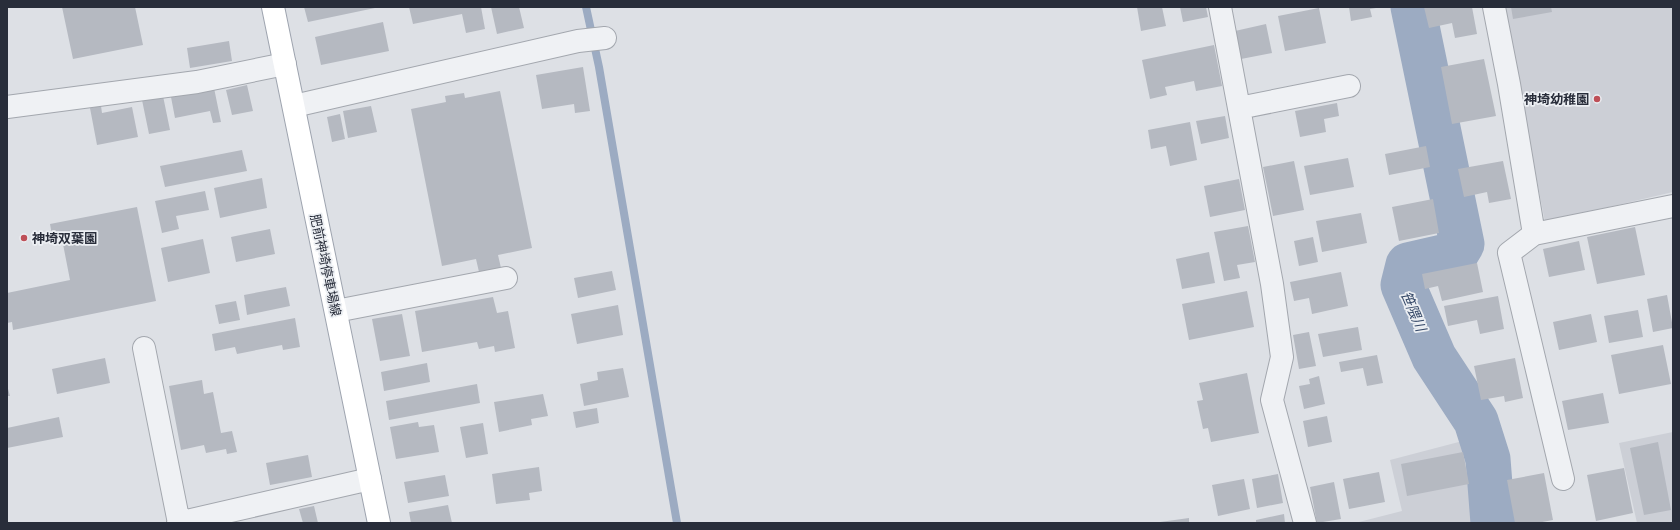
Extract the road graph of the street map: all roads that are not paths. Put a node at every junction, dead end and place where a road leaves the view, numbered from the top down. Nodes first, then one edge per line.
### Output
1 (273, 7) edge
2 (1220, 7) edge
3 (1494, 7) edge
4 (605, 38) dead end
5 (285, 64) junction
6 (1349, 86) dead end
7 (294, 106) junction
8 (7, 107) edge
9 (1239, 108) junction
10 (1673, 206) edge
11 (1534, 234) junction
12 (506, 278) dead end
13 (336, 311) junction
14 (144, 348) dead end
15 (370, 479) junction
16 (1563, 479) dead end
17 (179, 523) edge
18 (379, 523) edge
19 (1305, 523) edge

1 - 5 main road, 肥前神埼停車場線
2 - 9 street
3 - 11 street
4 - 7 street
5 - 7 main road, 肥前神埼停車場線
5 - 8 street
6 - 9 street
7 - 13 main road, 肥前神埼停車場線
9 - 19 street
10 - 11 street
11 - 16 street
12 - 13 street
13 - 15 main road, 肥前神埼停車場線
14 - 17 street
15 - 17 street
15 - 18 main road, 肥前神埼停車場線

